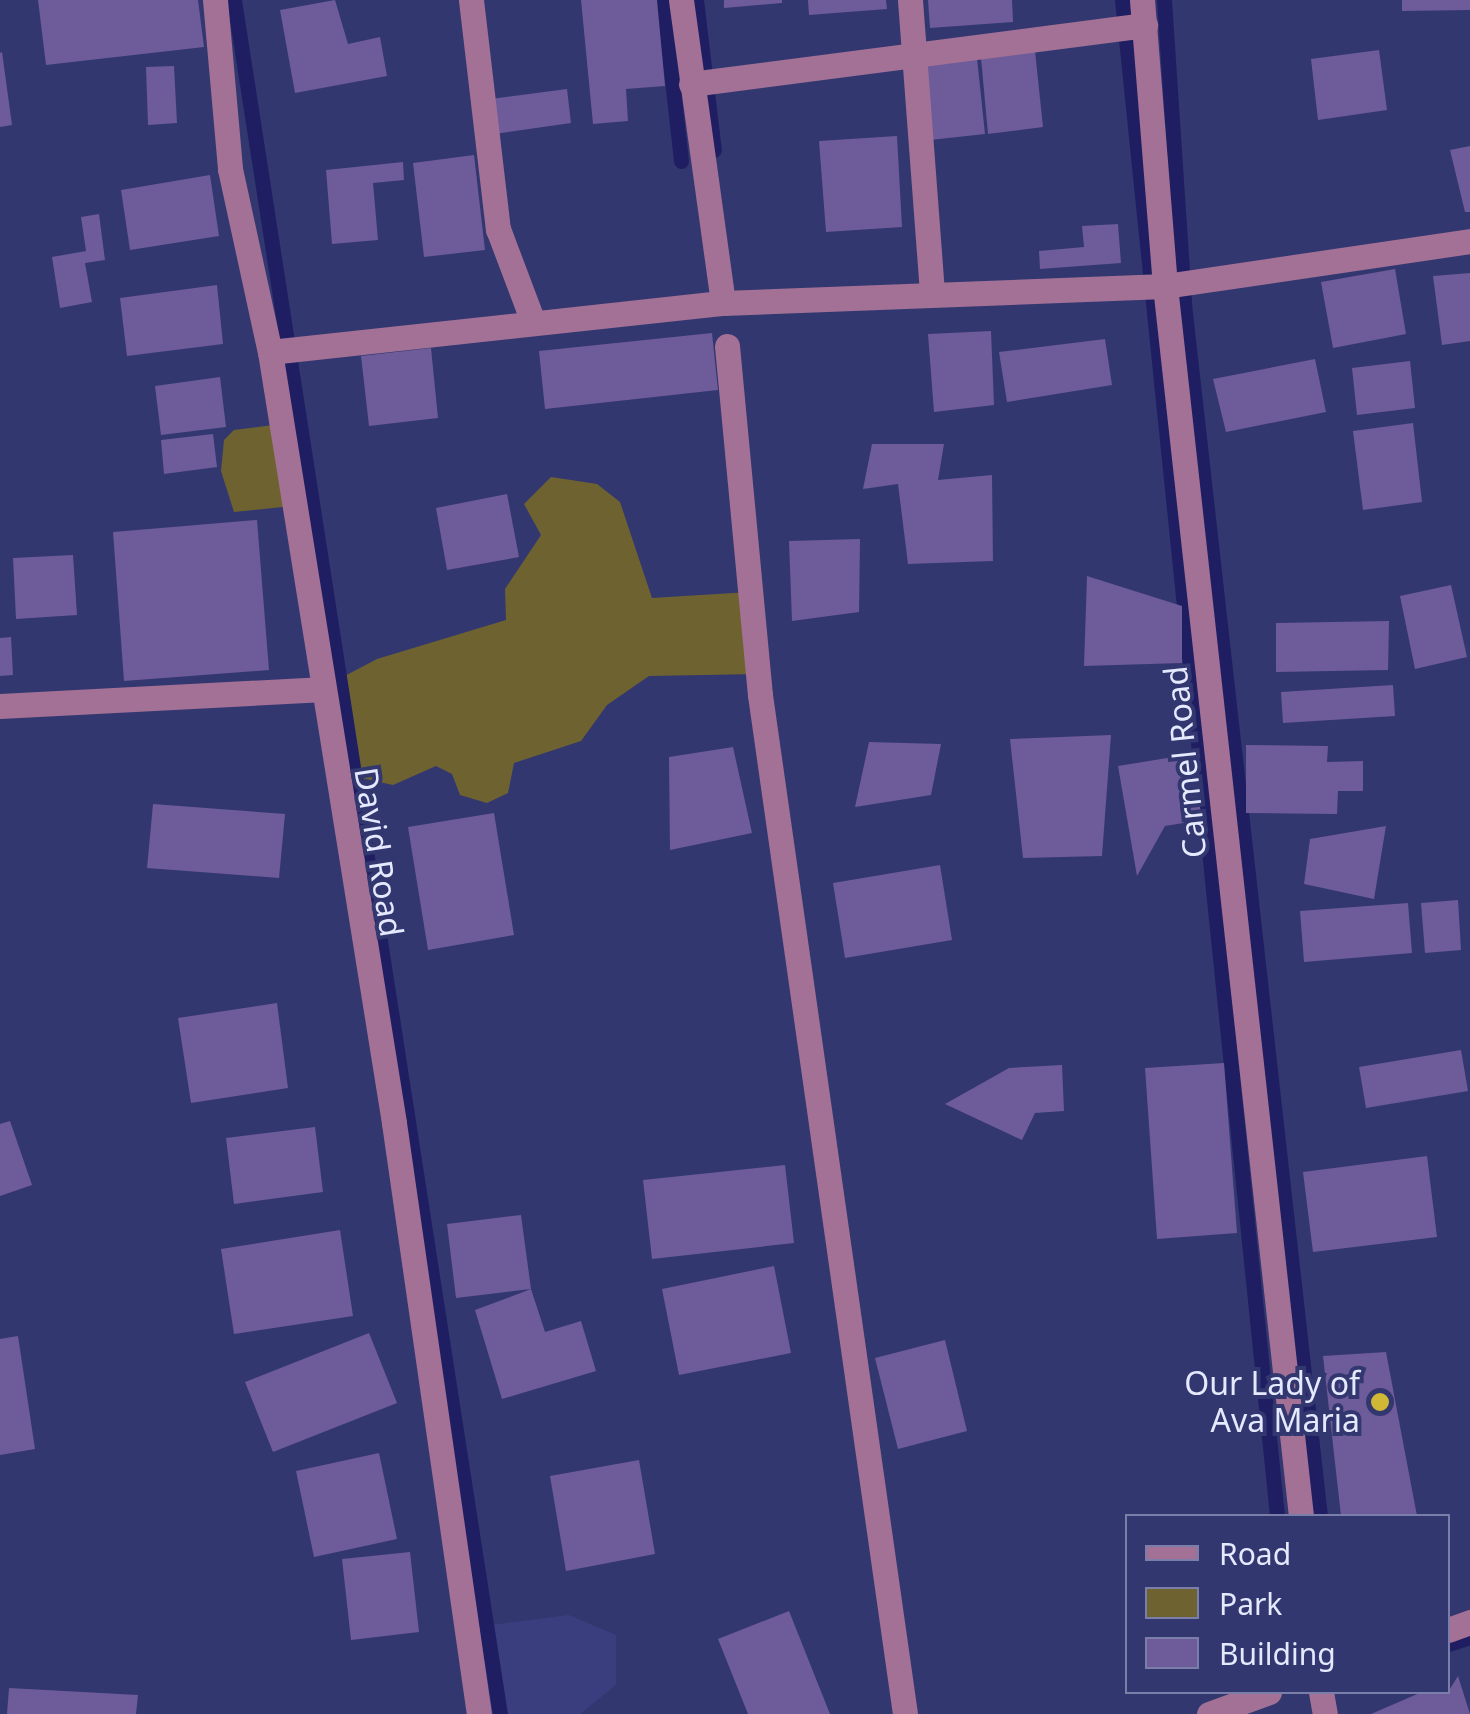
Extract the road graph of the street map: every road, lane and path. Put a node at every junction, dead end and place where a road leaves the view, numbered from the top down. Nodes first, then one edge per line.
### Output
1 (214, 0) edge
2 (471, 0) edge
3 (682, 0) edge
4 (910, 0) edge
5 (1144, 12) edge
6 (917, 54) junction
7 (690, 84) junction
8 (1470, 241) edge
9 (1165, 286) junction
10 (932, 294) junction
11 (724, 303) junction
12 (532, 319) junction
13 (727, 346) dead end
14 (270, 352) junction
15 (320, 689) junction
16 (0, 706) edge
17 (1302, 1514) edge
18 (1264, 1694) edge
19 (480, 1714) edge
20 (905, 1714) edge
21 (1209, 1714) edge

1 - 14 street, David Road
2 - 12 street
3 - 7 street
4 - 6 street
5 - 6 street
5 - 9 street, Carmel Road
6 - 7 street
6 - 10 street
7 - 11 street
8 - 9 street
9 - 10 street
9 - 17 street, Carmel Road
10 - 11 street
11 - 12 street
12 - 14 street
13 - 20 street
14 - 15 street, David Road
15 - 16 street
15 - 19 street, David Road
18 - 21 street

